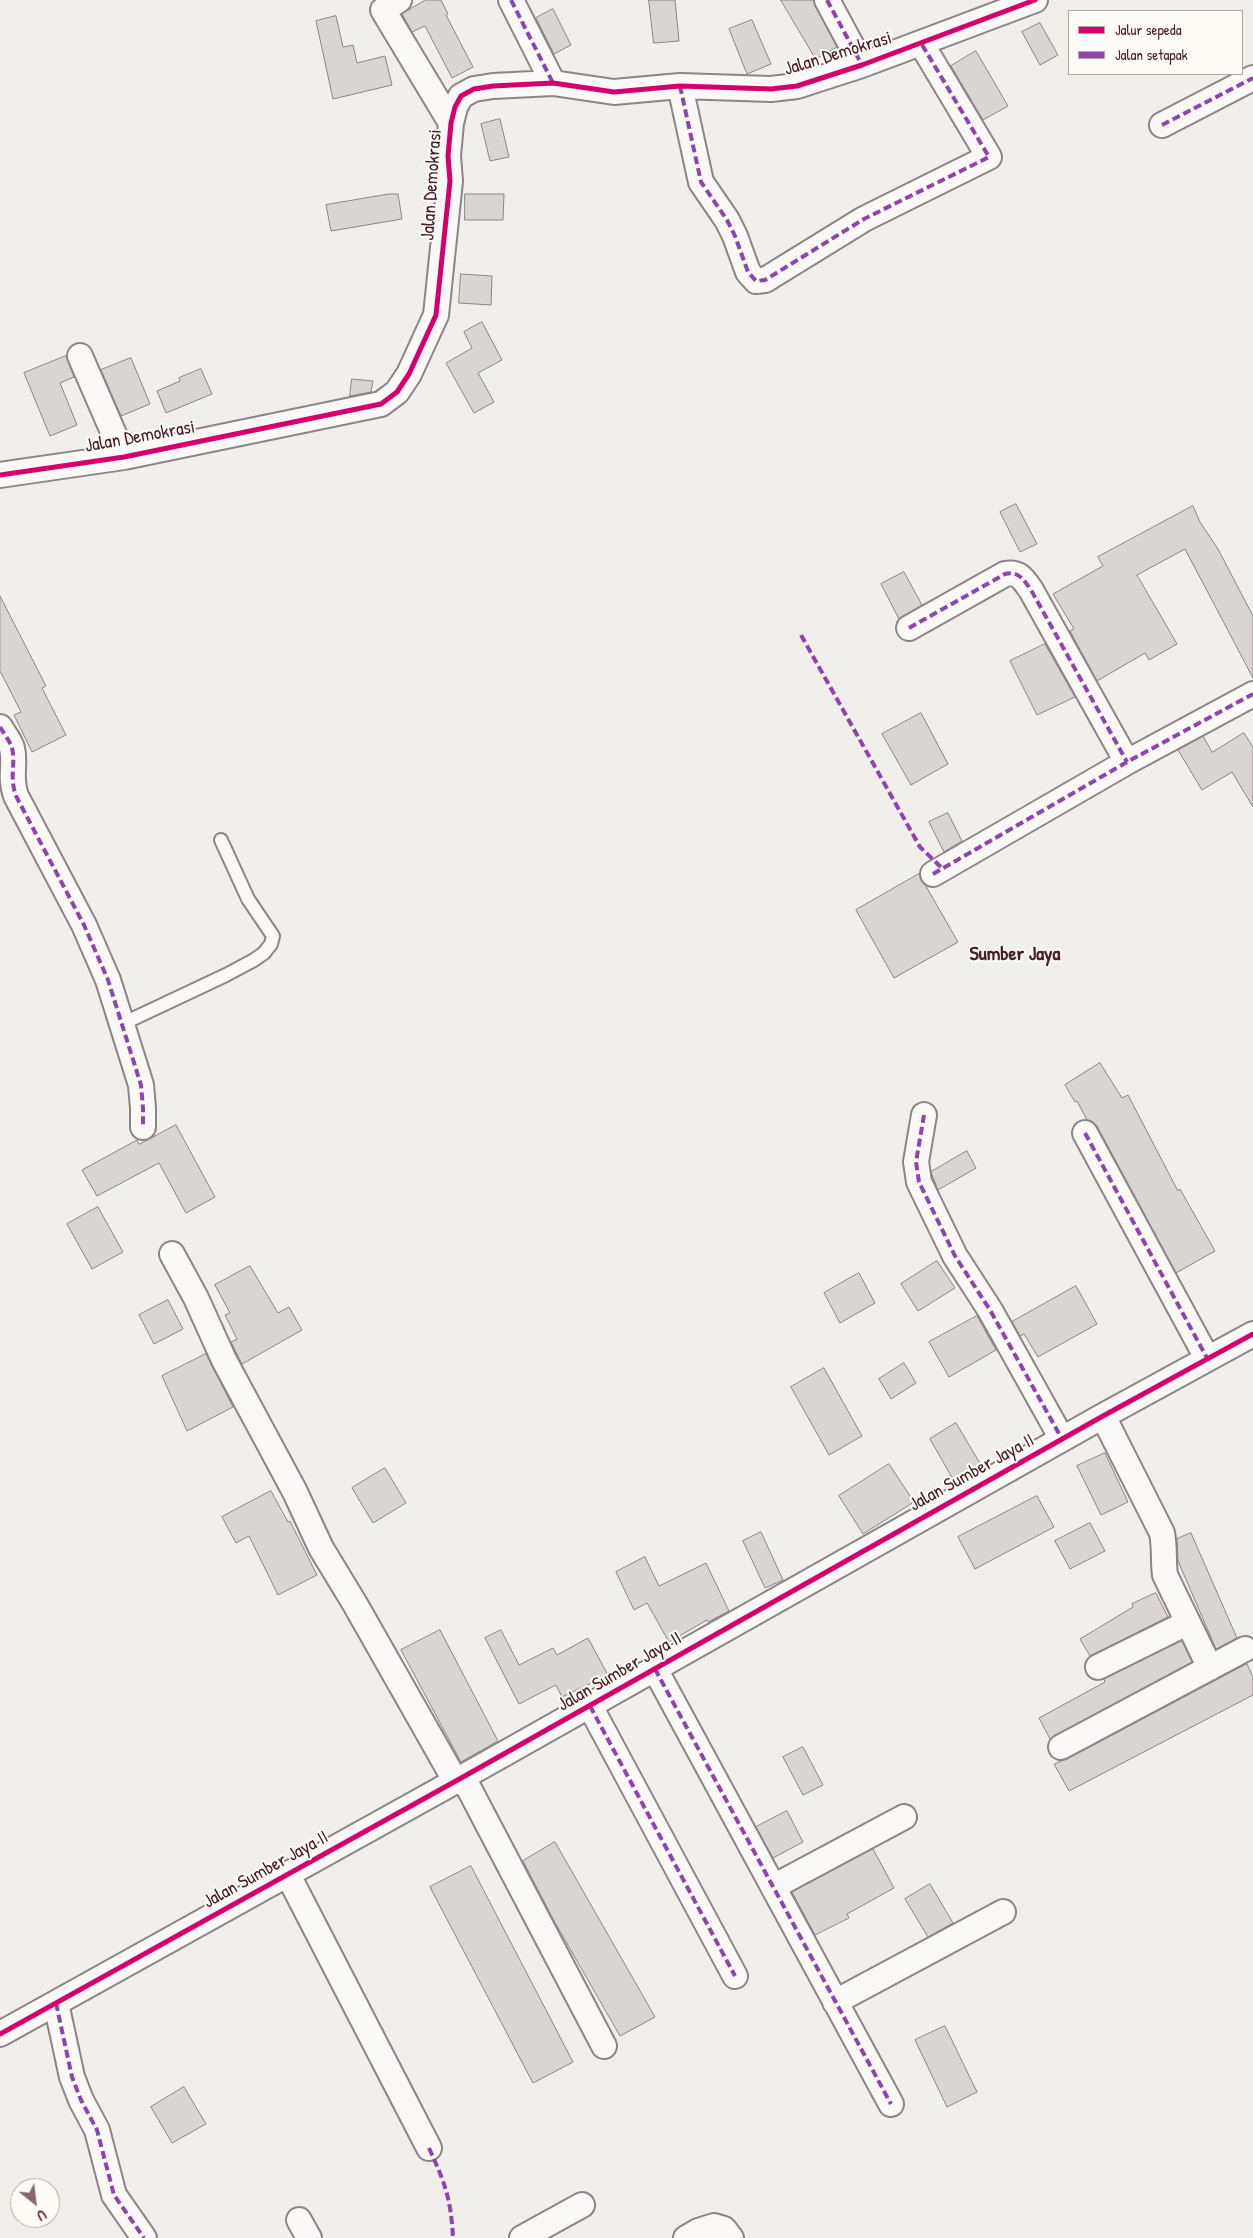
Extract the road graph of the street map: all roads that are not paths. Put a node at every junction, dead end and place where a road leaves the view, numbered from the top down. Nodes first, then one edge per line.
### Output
1 (511, 0) edge
2 (827, 0) edge
3 (1035, 0) edge
4 (386, 3) edge
5 (921, 43) junction
6 (862, 65) junction
7 (1253, 78) edge
8 (553, 83) junction
9 (680, 86) junction
10 (451, 123) junction
11 (1162, 124) dead end
12 (80, 356) dead end
13 (124, 457) junction
14 (0, 475) edge
15 (909, 628) dead end
16 (1253, 694) edge
17 (0, 727) edge
18 (1126, 762) junction
19 (221, 840) dead end
20 (933, 874) dead end
21 (122, 1024) junction
22 (924, 1115) dead end
23 (142, 1127) dead end
24 (1085, 1133) dead end
25 (172, 1254) dead end
26 (1253, 1334) edge
27 (1207, 1358) junction
28 (1103, 1416) junction
29 (1062, 1439) junction
30 (1187, 1623) junction
31 (1246, 1649) dead end
32 (1098, 1667) dead end
33 (1210, 1668) junction
34 (655, 1669) junction
35 (590, 1706) junction
36 (1061, 1747) dead end
37 (460, 1780) junction
38 (904, 1817) dead end
39 (288, 1875) junction
40 (773, 1888) junction
41 (1003, 1912) dead end
42 (735, 1976) dead end
43 (836, 2002) junction
44 (56, 2003) junction
45 (0, 2034) edge
46 (604, 2046) dead end
47 (890, 2104) dead end
48 (429, 2148) dead end
49 (582, 2206) dead end
50 (144, 2238) edge
51 (522, 2238) edge
52 (686, 2238) edge
53 (731, 2238) edge

1 - 8 street
2 - 6 street
3 - 5 street, Jalan Demokrasi
4 - 10 street
5 - 6 street, Jalan Demokrasi
5 - 9 street
6 - 9 street, Jalan Demokrasi
7 - 11 street
8 - 9 street, Jalan Demokrasi
8 - 10 street, Jalan Demokrasi
10 - 13 street, Jalan Demokrasi
12 - 13 street
13 - 14 street, Jalan Demokrasi
15 - 18 street
16 - 18 street
17 - 21 street
18 - 20 street
19 - 21 lane
21 - 23 street
22 - 29 street
24 - 27 street
25 - 37 street
26 - 27 street, Jalan Sumber Jaya II
27 - 28 street, Jalan Sumber Jaya II
28 - 29 street, Jalan Sumber Jaya II
28 - 30 street
29 - 34 street, Jalan Sumber Jaya II
30 - 32 street
30 - 33 street
31 - 33 street
33 - 36 street
34 - 35 street, Jalan Sumber Jaya II
34 - 40 street
35 - 37 street, Jalan Sumber Jaya II
35 - 42 street
37 - 39 street, Jalan Sumber Jaya II
37 - 46 street
38 - 40 street
39 - 44 street, Jalan Sumber Jaya II
39 - 48 street
40 - 43 street
41 - 43 street
43 - 47 street
44 - 45 street, Jalan Sumber Jaya II
44 - 50 street
49 - 51 street
52 - 53 street

